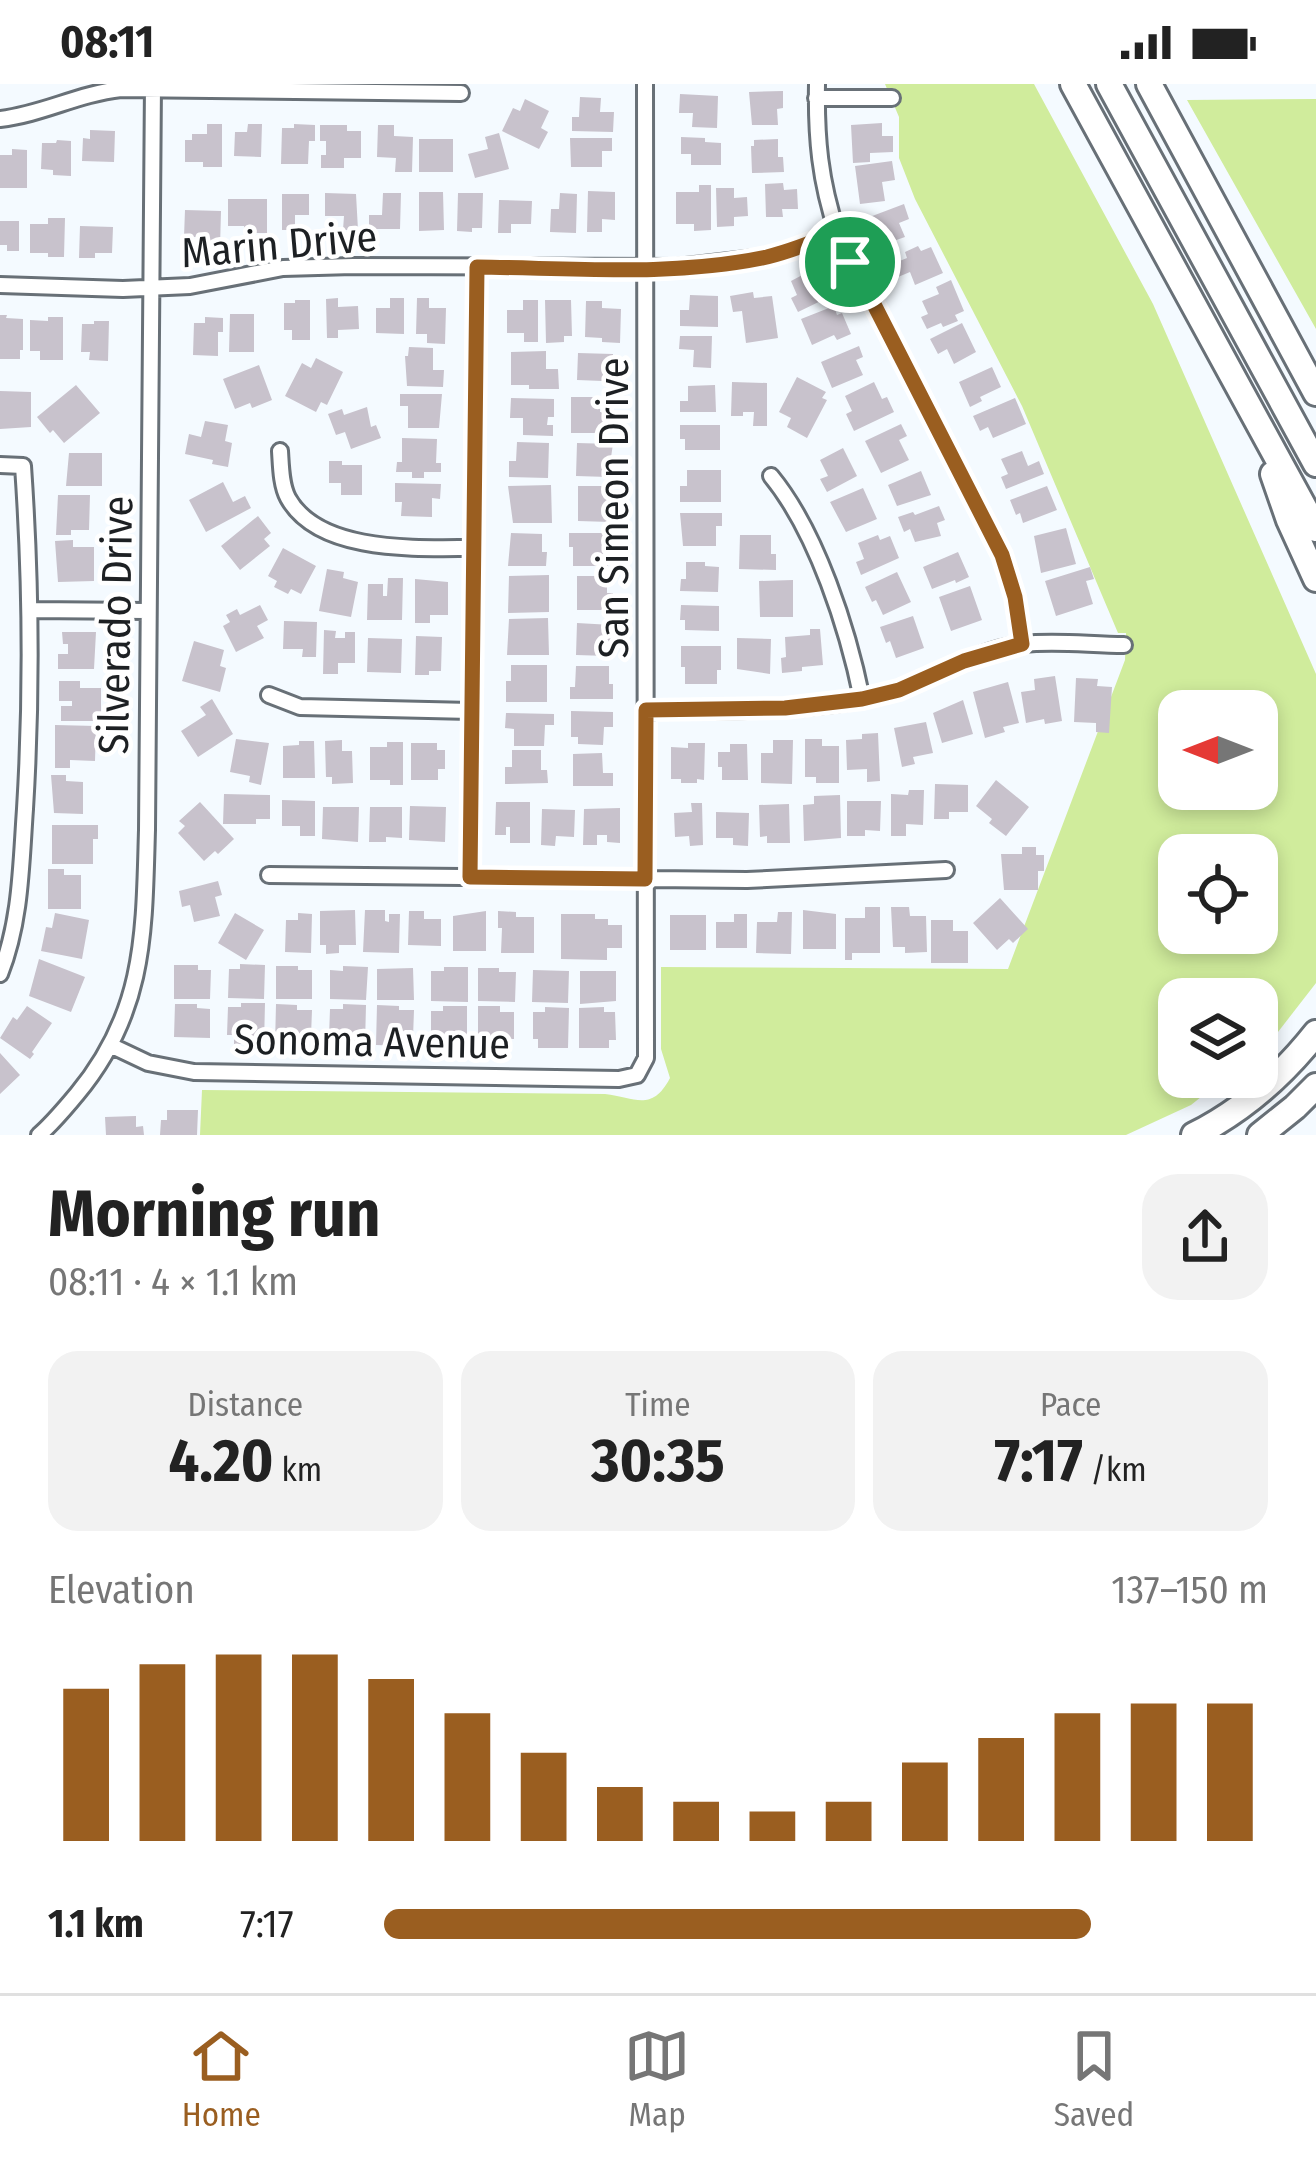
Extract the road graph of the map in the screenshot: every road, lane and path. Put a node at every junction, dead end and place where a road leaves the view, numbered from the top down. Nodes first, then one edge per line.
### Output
1 (645, 84) edge
2 (1073, 84) edge
3 (1109, 84) edge
4 (1149, 84) edge
5 (153, 87) edge
6 (816, 91) edge
7 (461, 93) dead end
8 (892, 98) dead end
9 (0, 119) edge
10 (837, 232) junction
11 (477, 267) junction
12 (645, 268) junction
13 (0, 285) edge
14 (153, 288) junction
15 (1316, 393) edge
16 (1245, 399) junction
17 (280, 452) dead end
18 (1316, 464) edge
19 (0, 466) edge
20 (771, 476) dead end
21 (1316, 529) edge
22 (473, 548) junction
23 (1316, 579) edge
24 (30, 610) junction
25 (147, 611) junction
26 (1022, 644) junction
27 (1124, 645) dead end
28 (269, 695) dead end
29 (862, 699) junction
30 (646, 710) junction
31 (471, 711) junction
32 (946, 870) dead end
33 (269, 875) dead end
34 (470, 877) junction
35 (645, 879) junction
36 (0, 974) edge
37 (1316, 1034) edge
38 (110, 1045) junction
39 (637, 1075) joint
40 (1316, 1086) edge
41 (39, 1135) edge
42 (1194, 1135) edge
43 (1259, 1135) edge

1 - 12 street, San Simeon Drive
2 - 16 highway
3 - 18 highway
4 - 15 highway
5 - 7 street
5 - 9 street
5 - 14 street, Silverado Drive
6 - 8 street
6 - 10 street
10 - 12 street, Marin Drive
10 - 26 street
11 - 12 street, Marin Drive
11 - 14 street, Marin Drive
11 - 22 street
12 - 30 street, San Simeon Drive
13 - 14 street, Marin Drive
14 - 25 street, Silverado Drive
16 - 21 highway
16 - 23 highway
17 - 22 street
19 - 24 street
20 - 29 street
22 - 31 street
24 - 25 street
24 - 36 street
25 - 38 street, Silverado Drive
26 - 27 street
26 - 29 street
28 - 31 street
29 - 30 street
30 - 35 street, San Simeon Drive
31 - 34 street
32 - 35 street
33 - 34 street
34 - 35 street
35 - 39 street, San Simeon Drive
37 - 42 highway
38 - 39 street, Sonoma Avenue
38 - 41 street, Silverado Drive
40 - 43 highway

